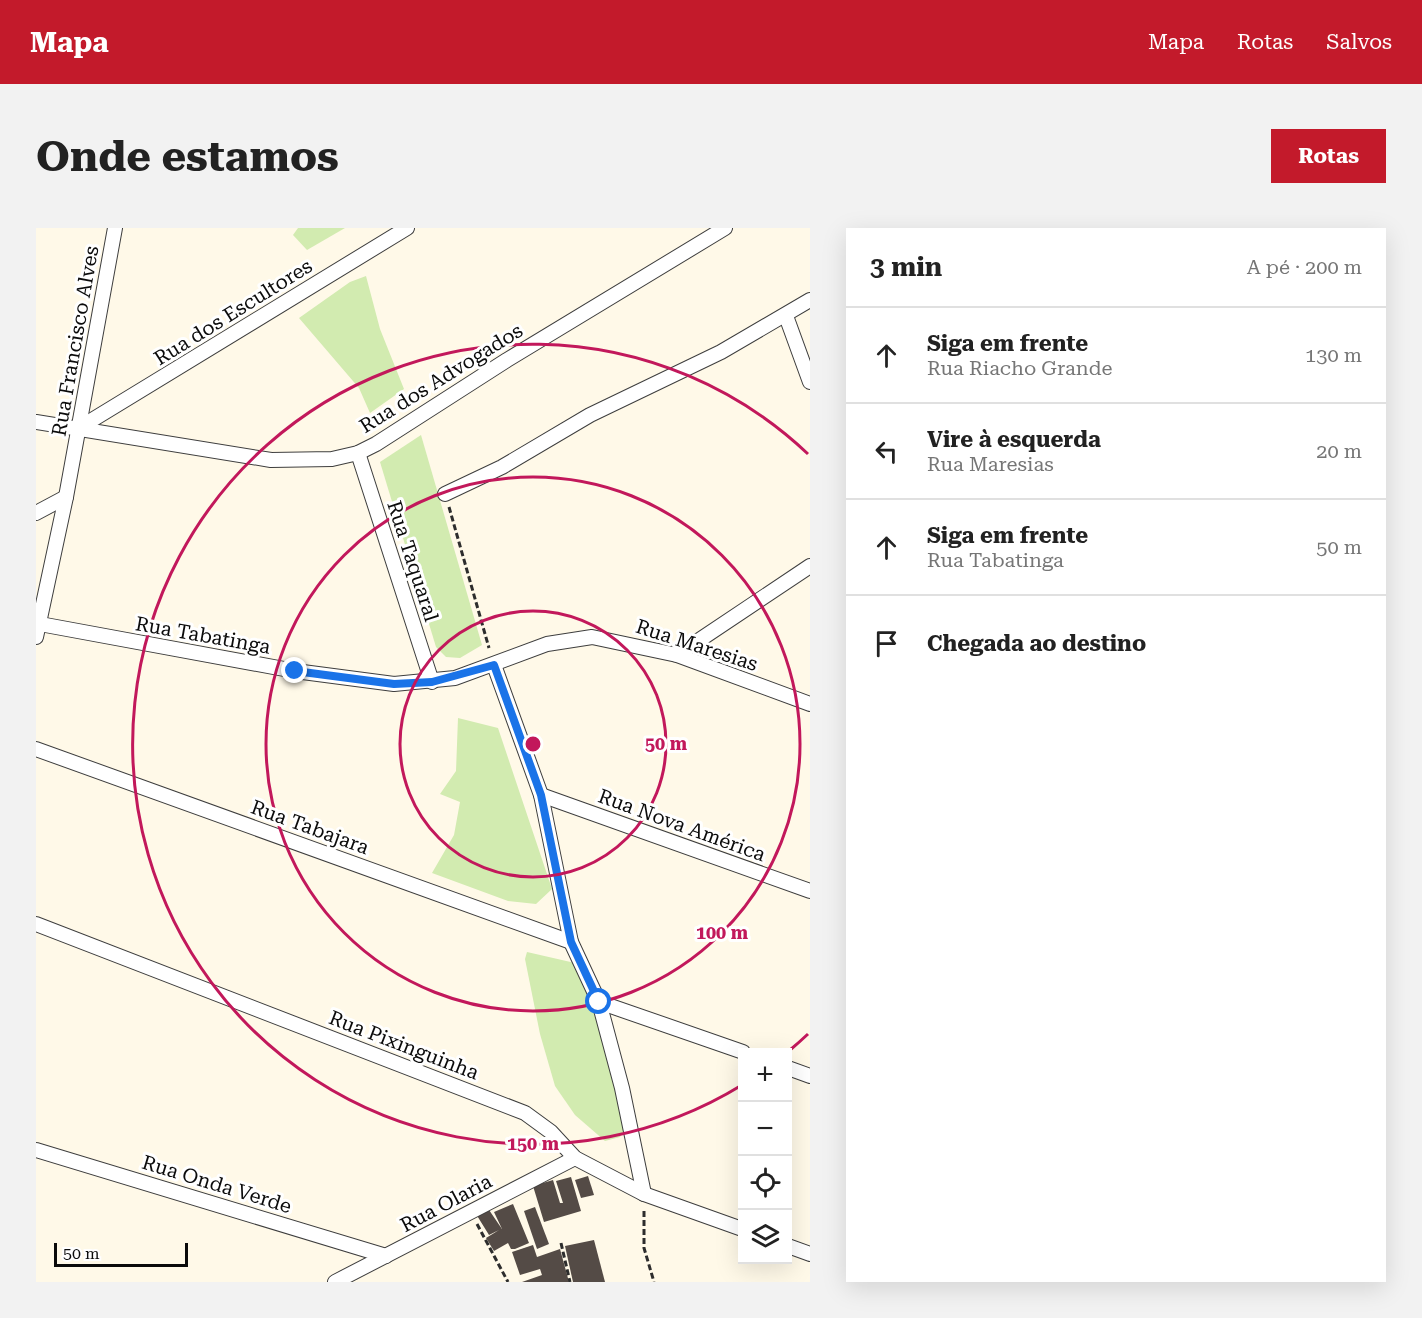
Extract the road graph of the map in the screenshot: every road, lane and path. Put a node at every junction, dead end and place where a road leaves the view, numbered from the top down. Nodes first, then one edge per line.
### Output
1 (407, 228) edge
2 (725, 228) edge
3 (116, 229) edge
4 (810, 300) edge
5 (786, 316) junction
6 (810, 382) edge
7 (36, 422) edge
8 (79, 428) junction
9 (358, 453) junction
10 (445, 494) joint
11 (66, 496) junction
12 (36, 513) edge
13 (810, 566) edge
14 (38, 631) edge
15 (677, 655) junction
16 (494, 665) junction
17 (432, 682) junction
18 (810, 704) edge
19 (36, 749) edge
20 (541, 795) junction
21 (810, 891) edge
22 (36, 924) edge
23 (571, 942) junction
24 (599, 1002) junction
25 (738, 1051) edge
26 (792, 1069) edge
27 (810, 1076) edge
28 (36, 1150) edge
29 (575, 1158) junction
30 (644, 1194) junction
31 (471, 1212) junction
32 (738, 1228) edge
33 (561, 1243) dead end
34 (792, 1247) edge
35 (810, 1254) edge
36 (386, 1256) junction
37 (335, 1282) edge
38 (508, 1282) edge
39 (570, 1282) edge
40 (654, 1282) edge

1 - 8 street, Rua dos Escultores
2 - 9 street, Rua dos Advogados
3 - 8 street, Rua Francisco Alves
4 - 5 street
5 - 6 street
5 - 10 street
7 - 8 street, Rua dos Advogados
8 - 9 street, Rua dos Advogados
8 - 11 street, Rua Francisco Alves
9 - 17 street, Rua Taquaral
10 - 16 path
11 - 12 street
11 - 14 street, Rua Francisco Alves
13 - 15 street
14 - 17 street, Rua Tabatinga
15 - 16 street, Rua Maresias
15 - 18 street, Rua Maresias
16 - 17 street, Rua Maresias
16 - 20 street
19 - 23 street, Rua Tabajara
20 - 21 street, Rua Nova América
20 - 23 street
22 - 29 street, Rua Pixinguinha
23 - 24 street
24 - 25 street
24 - 30 street
26 - 27 street
28 - 36 street, Rua Onda Verde
29 - 30 street, Rua Pixinguinha
29 - 31 street, Rua Olaria
30 - 32 street, Rua Pixinguinha
30 - 40 path
31 - 36 street, Rua Olaria
31 - 38 path
33 - 39 path
34 - 35 street
36 - 37 street, Rua Olaria

